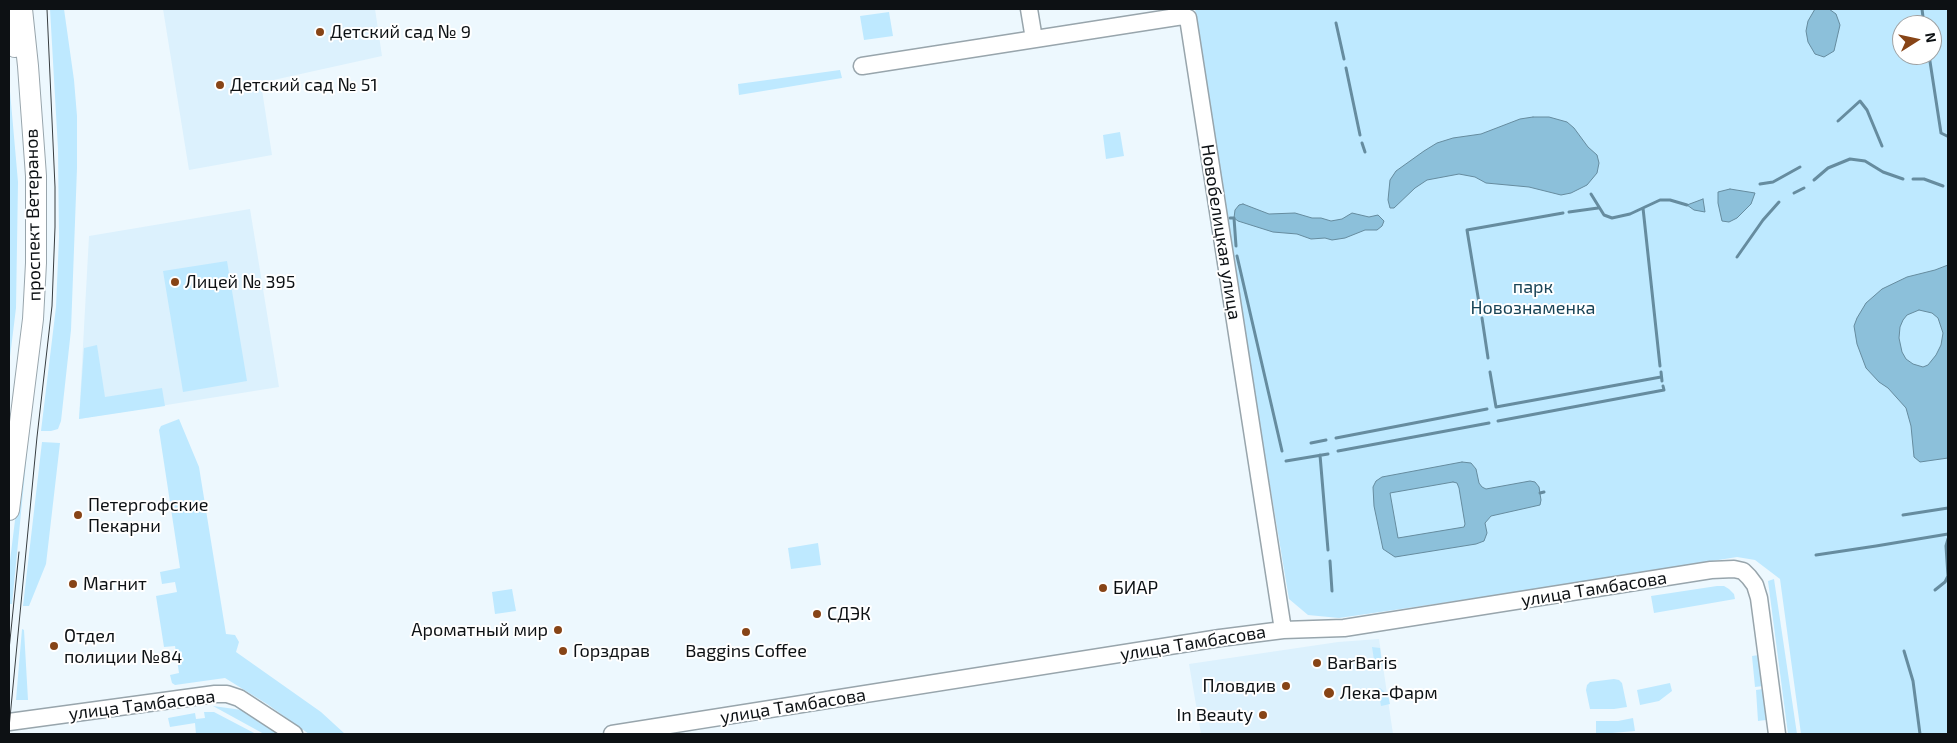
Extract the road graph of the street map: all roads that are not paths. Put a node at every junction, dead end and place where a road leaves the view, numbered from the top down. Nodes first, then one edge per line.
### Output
1 (22, 9) edge
2 (1028, 9) edge
3 (9, 12) edge
4 (1034, 39) junction
5 (862, 66) dead end
6 (9, 417) edge
7 (9, 510) edge
8 (1283, 630) junction
9 (9, 722) edge
10 (294, 734) edge
11 (612, 734) edge
12 (1777, 734) edge

1 - 7 main road, проспект Ветеранов
2 - 4 street
3 - 6 main road, проспект Ветеранов
4 - 5 street
4 - 8 street, Новобелицкая улица
8 - 11 street, улица Тамбасова
8 - 12 street, улица Тамбасова
9 - 10 street, улица Тамбасова

